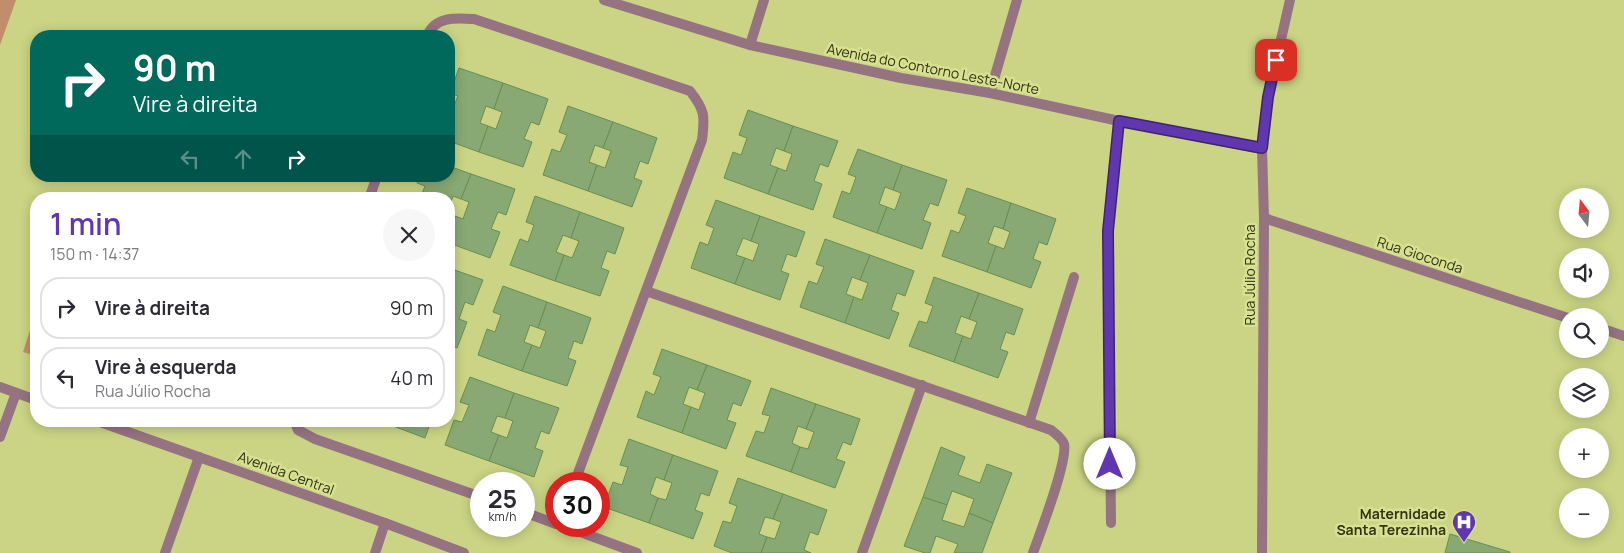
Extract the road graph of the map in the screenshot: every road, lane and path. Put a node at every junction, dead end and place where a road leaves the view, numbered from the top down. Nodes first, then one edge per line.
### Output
1 (604, 0) edge
2 (764, 0) edge
3 (1018, 0) edge
4 (1290, 0) edge
5 (430, 30) edge
6 (750, 45) junction
7 (990, 93) junction
8 (1119, 121) junction
9 (1262, 148) junction
10 (1264, 218) junction
11 (1074, 277) dead end
12 (646, 291) junction
13 (1559, 315) edge
14 (1609, 331) edge
15 (1624, 336) edge
16 (922, 385) junction
17 (0, 388) edge
18 (16, 393) junction
19 (30, 398) edge
20 (1029, 423) junction
21 (114, 427) edge
22 (297, 427) edge
23 (0, 437) edge
24 (199, 457) junction
25 (578, 472) edge
26 (470, 493) edge
27 (1110, 522) dead end
28 (385, 523) junction
29 (594, 537) edge
30 (165, 553) edge
31 (375, 553) edge
32 (464, 553) edge
33 (637, 553) edge
34 (862, 553) edge
35 (1033, 553) edge
36 (1262, 553) edge

1 - 6 street, Avenida do Contorno Leste-Norte
2 - 6 street
3 - 7 street
4 - 9 street, Rua Júlio Rocha
5 - 12 street
6 - 7 street, Avenida do Contorno Leste-Norte
7 - 8 street, Avenida do Contorno Leste-Norte
8 - 9 street, Avenida do Contorno Leste-Norte
8 - 27 street
9 - 10 street, Rua Júlio Rocha
10 - 13 street, Rua Gioconda
10 - 36 street, Rua Júlio Rocha
11 - 20 street
12 - 16 street
12 - 25 street
14 - 15 street
16 - 20 street
16 - 34 street
17 - 18 street
18 - 19 street
18 - 23 street
20 - 35 street
21 - 24 street, Avenida Central
22 - 26 street
24 - 28 street, Avenida Central
24 - 30 street
28 - 31 street
28 - 32 street, Avenida Central
29 - 33 street

